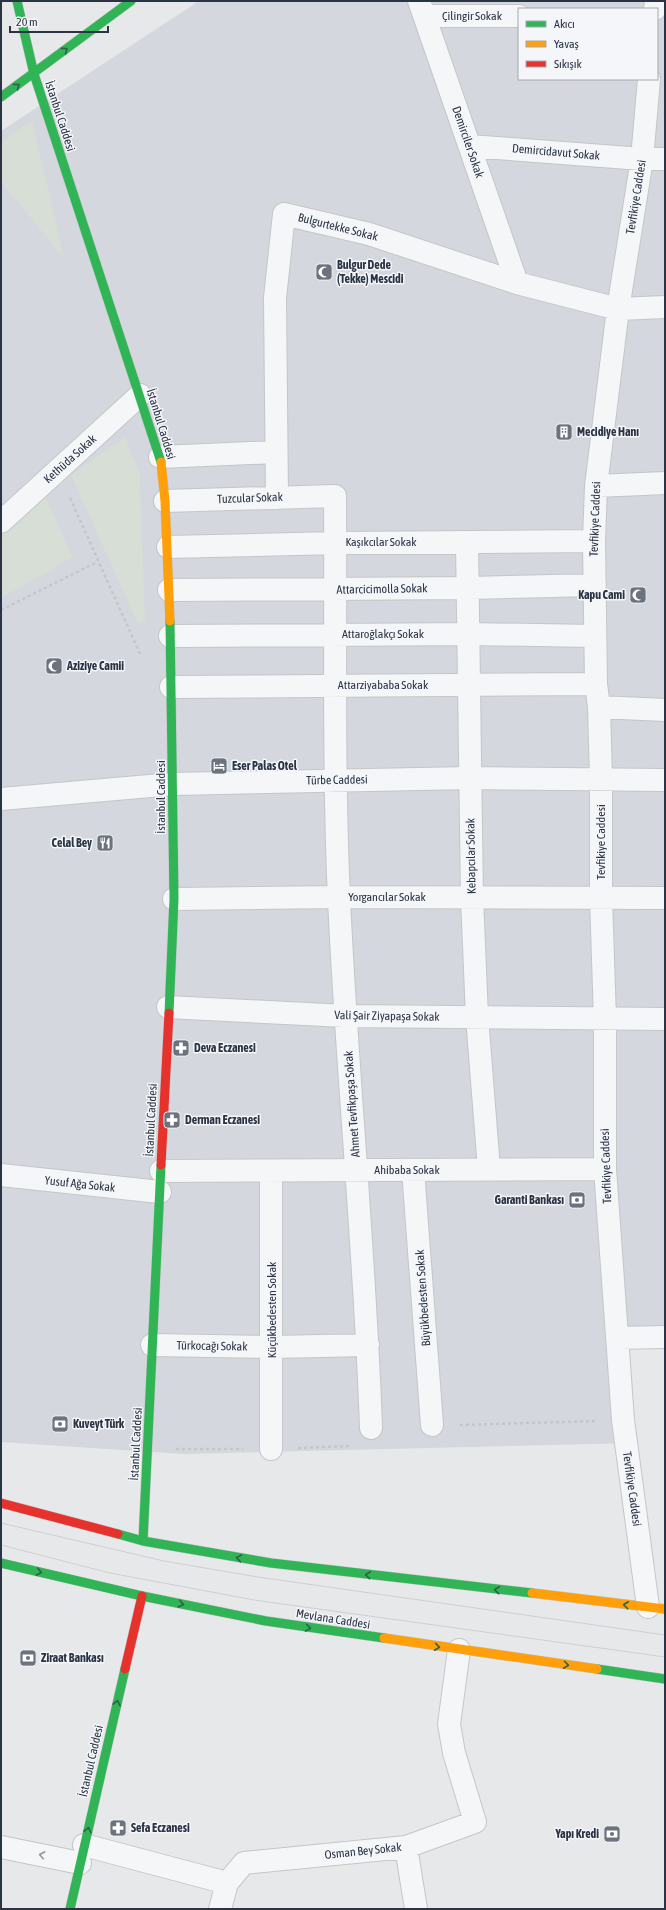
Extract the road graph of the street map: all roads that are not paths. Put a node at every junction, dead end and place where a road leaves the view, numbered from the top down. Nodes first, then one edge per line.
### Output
1 (17, 1) edge
2 (131, 1) edge
3 (422, 8) edge
4 (518, 16) edge
5 (34, 74) junction
6 (649, 80) edge
7 (1, 97) edge
8 (470, 146) junction
9 (642, 159) junction
10 (665, 159) edge
11 (517, 283) junction
12 (665, 307) edge
13 (618, 309) junction
14 (140, 395) junction
15 (276, 452) junction
16 (160, 457) junction
17 (665, 483) edge
18 (596, 486) junction
19 (335, 496) joint
20 (277, 498) junction
21 (165, 500) junction
22 (1, 522) edge
23 (594, 541) junction
24 (468, 542) junction
25 (336, 543) junction
26 (168, 548) junction
27 (595, 585) junction
28 (468, 588) junction
29 (336, 589) junction
30 (169, 590) junction
31 (336, 634) junction
32 (468, 634) junction
33 (170, 636) junction
34 (595, 636) junction
35 (596, 684) junction
36 (336, 685) junction
37 (469, 685) junction
38 (171, 687) junction
39 (599, 707) junction
40 (665, 710) edge
41 (470, 778) junction
42 (336, 779) junction
43 (601, 779) junction
44 (665, 780) edge
45 (174, 784) junction
46 (1, 799) edge
47 (339, 897) junction
48 (472, 898) junction
49 (665, 898) edge
50 (174, 899) junction
51 (601, 899) junction
52 (168, 1007) junction
53 (345, 1016) junction
54 (477, 1017) junction
55 (605, 1019) junction
56 (665, 1019) edge
57 (488, 1169) junction
58 (605, 1169) junction
59 (357, 1170) junction
60 (413, 1170) junction
61 (161, 1171) junction
62 (271, 1171) junction
63 (1, 1175) edge
64 (160, 1192) junction
65 (665, 1337) edge
66 (618, 1338) junction
67 (152, 1344) junction
68 (368, 1345) junction
69 (272, 1347) junction
70 (432, 1426) dead end
71 (371, 1428) dead end
72 (271, 1449) dead end
73 (1, 1503) edge
74 (143, 1540) junction
75 (1, 1563) edge
76 (142, 1596) junction
77 (657, 1608) edge
78 (458, 1650) junction
79 (665, 1679) edge
80 (1, 1847) edge
81 (406, 1847) junction
82 (82, 1854) junction
83 (227, 1882) junction
84 (70, 1909) edge
85 (220, 1909) edge
86 (416, 1909) edge

1 - 5 street, İstanbul Caddesi
5 -> 2 street
3 - 4 street, Çilingir Sokak
3 - 8 street, Demirciler Sokak
7 -> 5 street
5 - 14 street, İstanbul Caddesi
6 - 9 street, Tevfikiye Caddesi
8 - 9 street, Demircidavut Sokak
8 - 11 street, Demirciler Sokak
9 - 10 street, Demircidavut Sokak
9 - 13 street, Tevfikiye Caddesi
11 - 13 street, Bulgurtekke Sokak
11 - 15 street, Bulgurtekke Sokak
12 - 13 street, Bulgurtekke Sokak
13 - 18 street, Tevfikiye Caddesi
14 - 16 street, İstanbul Caddesi
14 - 22 street, Kethüda Sokak
15 - 16 street
15 - 20 street, Bulgurtekke Sokak
16 - 21 street, İstanbul Caddesi
17 - 18 street
18 - 23 street, Tevfikiye Caddesi
19 - 20 street, Tuzcular Sokak
19 - 25 street, Ahmet Tevfikpaşa Sokak
20 - 21 street, Tuzcular Sokak
21 - 26 street, İstanbul Caddesi
23 - 24 street, Kaşıkcılar Sokak
23 - 27 street, Tevfikiye Caddesi
24 - 25 street, Kaşıkcılar Sokak
24 - 28 street, Kebapcılar Sokak
25 - 26 street, Kaşıkcılar Sokak
25 - 29 street, Ahmet Tevfikpaşa Sokak
26 - 30 street, İstanbul Caddesi
27 - 28 street, Attarcicimolla Sokak
27 - 34 street, Tevfikiye Caddesi
28 - 29 street, Attarcicimolla Sokak
28 - 32 street, Kebapcılar Sokak
29 - 30 street, Attarcicimolla Sokak
29 - 31 street, Ahmet Tevfikpaşa Sokak
30 - 33 street, İstanbul Caddesi
31 - 32 street, Attaroğlakçı Sokak
31 - 33 street, Attaroğlakçı Sokak
31 - 36 street, Ahmet Tevfikpaşa Sokak
32 - 34 street, Attaroğlakçı Sokak
32 - 37 street, Kebapcılar Sokak
33 - 38 street, İstanbul Caddesi
34 - 35 street, Tevfikiye Caddesi
35 - 37 street, Attarziyababa Sokak
35 - 39 street, Tevfikiye Caddesi
36 - 37 street, Attarziyababa Sokak
36 - 38 street, Attarziyababa Sokak
36 - 42 street, Ahmet Tevfikpaşa Sokak
37 - 41 street, Kebapcılar Sokak
38 - 45 street, İstanbul Caddesi
39 - 40 street
39 - 43 street, Tevfikiye Caddesi
41 - 42 street, Türbe Caddesi
41 - 43 street, Türbe Caddesi
41 - 48 street, Kebapcılar Sokak
42 - 45 street, Türbe Caddesi
42 - 47 street, Ahmet Tevfikpaşa Sokak
43 - 44 street, Türbe Caddesi
43 - 51 street, Tevfikiye Caddesi
45 - 46 street, Türbe Caddesi
45 - 50 street, İstanbul Caddesi
47 - 48 street, Yorgancılar Sokak
47 - 50 street, Yorgancılar Sokak
47 - 53 street, Ahmet Tevfikpaşa Sokak
48 - 51 street, Yorgancılar Sokak
48 - 54 street, Kebapcılar Sokak
49 - 51 street, Yorgancılar Sokak
50 - 52 street, İstanbul Caddesi
51 - 55 street, Tevfikiye Caddesi
52 - 53 street, Vali Şair Ziyapaşa Sokak
52 - 61 street, İstanbul Caddesi
53 - 54 street, Vali Şair Ziyapaşa Sokak
53 - 59 street, Ahmet Tevfikpaşa Sokak
54 - 55 street, Vali Şair Ziyapaşa Sokak
54 - 57 street, Kebapcılar Sokak
55 - 56 street, Vali Şair Ziyapaşa Sokak
55 - 58 street, Tevfikiye Caddesi
57 - 58 street, Ahibaba Sokak
57 - 60 street, Ahibaba Sokak
58 - 66 street, Tevfikiye Caddesi
59 - 60 street, Ahibaba Sokak
59 - 62 street, Ahibaba Sokak
59 - 68 street, Ahmet Tevfikpaşa Sokak
60 - 70 street, Büyükbedesten Sokak
61 - 62 street, Ahibaba Sokak
61 - 64 street, İstanbul Caddesi
62 - 69 street, Küçükbedesten Sokak
63 - 64 street, Yusuf Ağa Sokak
64 - 67 street, İstanbul Caddesi
65 - 66 street
66 - 77 street, Tevfikiye Caddesi
67 - 69 street, Türkocağı Sokak
67 - 74 street, İstanbul Caddesi
68 - 69 street, Türkocağı Sokak
68 - 71 street, Ahmet Tevfikpaşa Sokak
69 - 72 street, Küçükbedesten Sokak
73 - 74 street
77 -> 74 street
75 -> 76 street, Mevlana Caddesi
76 -> 78 street, Mevlana Caddesi
82 -> 76 street, İstanbul Caddesi
78 -> 79 street, Mevlana Caddesi
78 - 81 street, Osman Bey Sokak
82 -> 80 street
81 - 83 street, Osman Bey Sokak
81 - 86 street
82 - 83 street
82 - 84 street, İstanbul Caddesi
83 - 85 street

